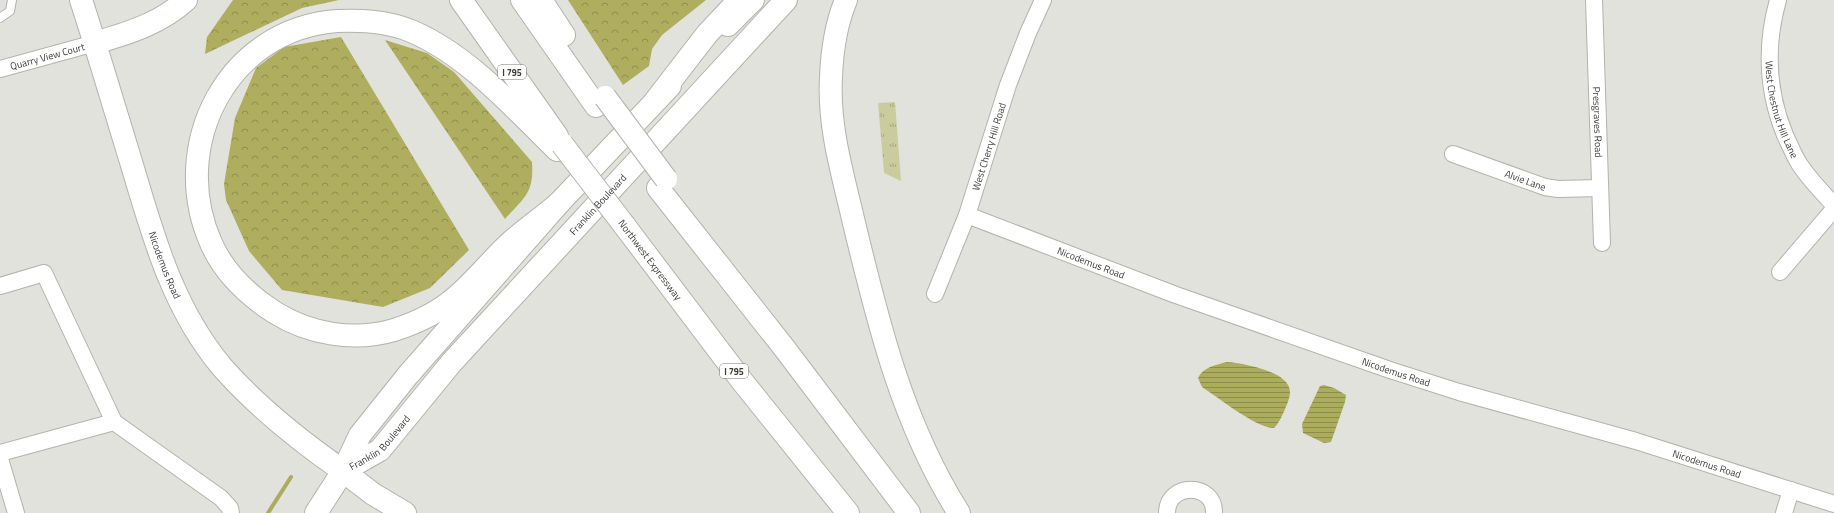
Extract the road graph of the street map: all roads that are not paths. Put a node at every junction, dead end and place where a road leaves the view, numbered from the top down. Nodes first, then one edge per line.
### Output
1 (12, 0) edge
2 (81, 0) edge
3 (186, 0) edge
4 (461, 0) edge
5 (522, 0) edge
6 (541, 0) edge
7 (739, 0) edge
8 (753, 0) edge
9 (786, 0) edge
10 (846, 0) edge
11 (1044, 0) edge
12 (1594, 0) edge
13 (1778, 0) edge
14 (0, 18) edge
15 (95, 42) junction
16 (0, 69) edge
17 (656, 100) junction
18 (600, 101) junction
19 (560, 147) junction
20 (1453, 154) dead end
21 (1600, 188) junction
22 (559, 204) junction
23 (1834, 205) edge
24 (1834, 209) edge
25 (967, 215) junction
26 (1602, 243) dead end
27 (1780, 272) dead end
28 (0, 286) edge
29 (935, 294) dead end
30 (114, 422) junction
31 (0, 453) edge
32 (0, 460) edge
33 (343, 472) junction
34 (1791, 490) junction
35 (1834, 504) edge
36 (16, 513) edge
37 (231, 513) edge
38 (316, 513) edge
39 (406, 513) edge
40 (848, 513) edge
41 (909, 513) edge
42 (959, 513) edge
43 (1167, 513) edge
44 (1214, 513) edge
45 (1784, 513) edge

1 - 14 lane
2 - 15 main road, Nicodemus Road
3 - 15 main road
4 - 19 main road, Northwest Expressway / I 795
5 - 18 main road
6 - 18 main road
7 - 17 main road
8 - 17 main road, Franklin Boulevard
9 - 33 main road, Franklin Boulevard
10 - 42 main road
11 - 25 street, West Cherry Hill Road
12 - 21 street, Presgraves Road
13 - 23 street, West Chestnut Hill Lane
15 - 16 street, Quarry View Court
15 - 33 main road, Nicodemus Road
17 - 22 main road, Franklin Boulevard
18 - 41 main road
19 - 22 main road
19 - 40 main road, Northwest Expressway / I 795, bridge
20 - 21 street, Alvie Lane
21 - 26 street, Presgraves Road
22 - 33 main road, Franklin Boulevard
24 - 27 street
25 - 29 street, West Cherry Hill Road
25 - 34 street, Nicodemus Road
28 - 30 street
30 - 31 street
30 - 37 street
32 - 36 street
33 - 38 main road
33 - 39 main road, Nicodemus Road
34 - 35 street, Nicodemus Road
34 - 45 street
43 - 44 street

